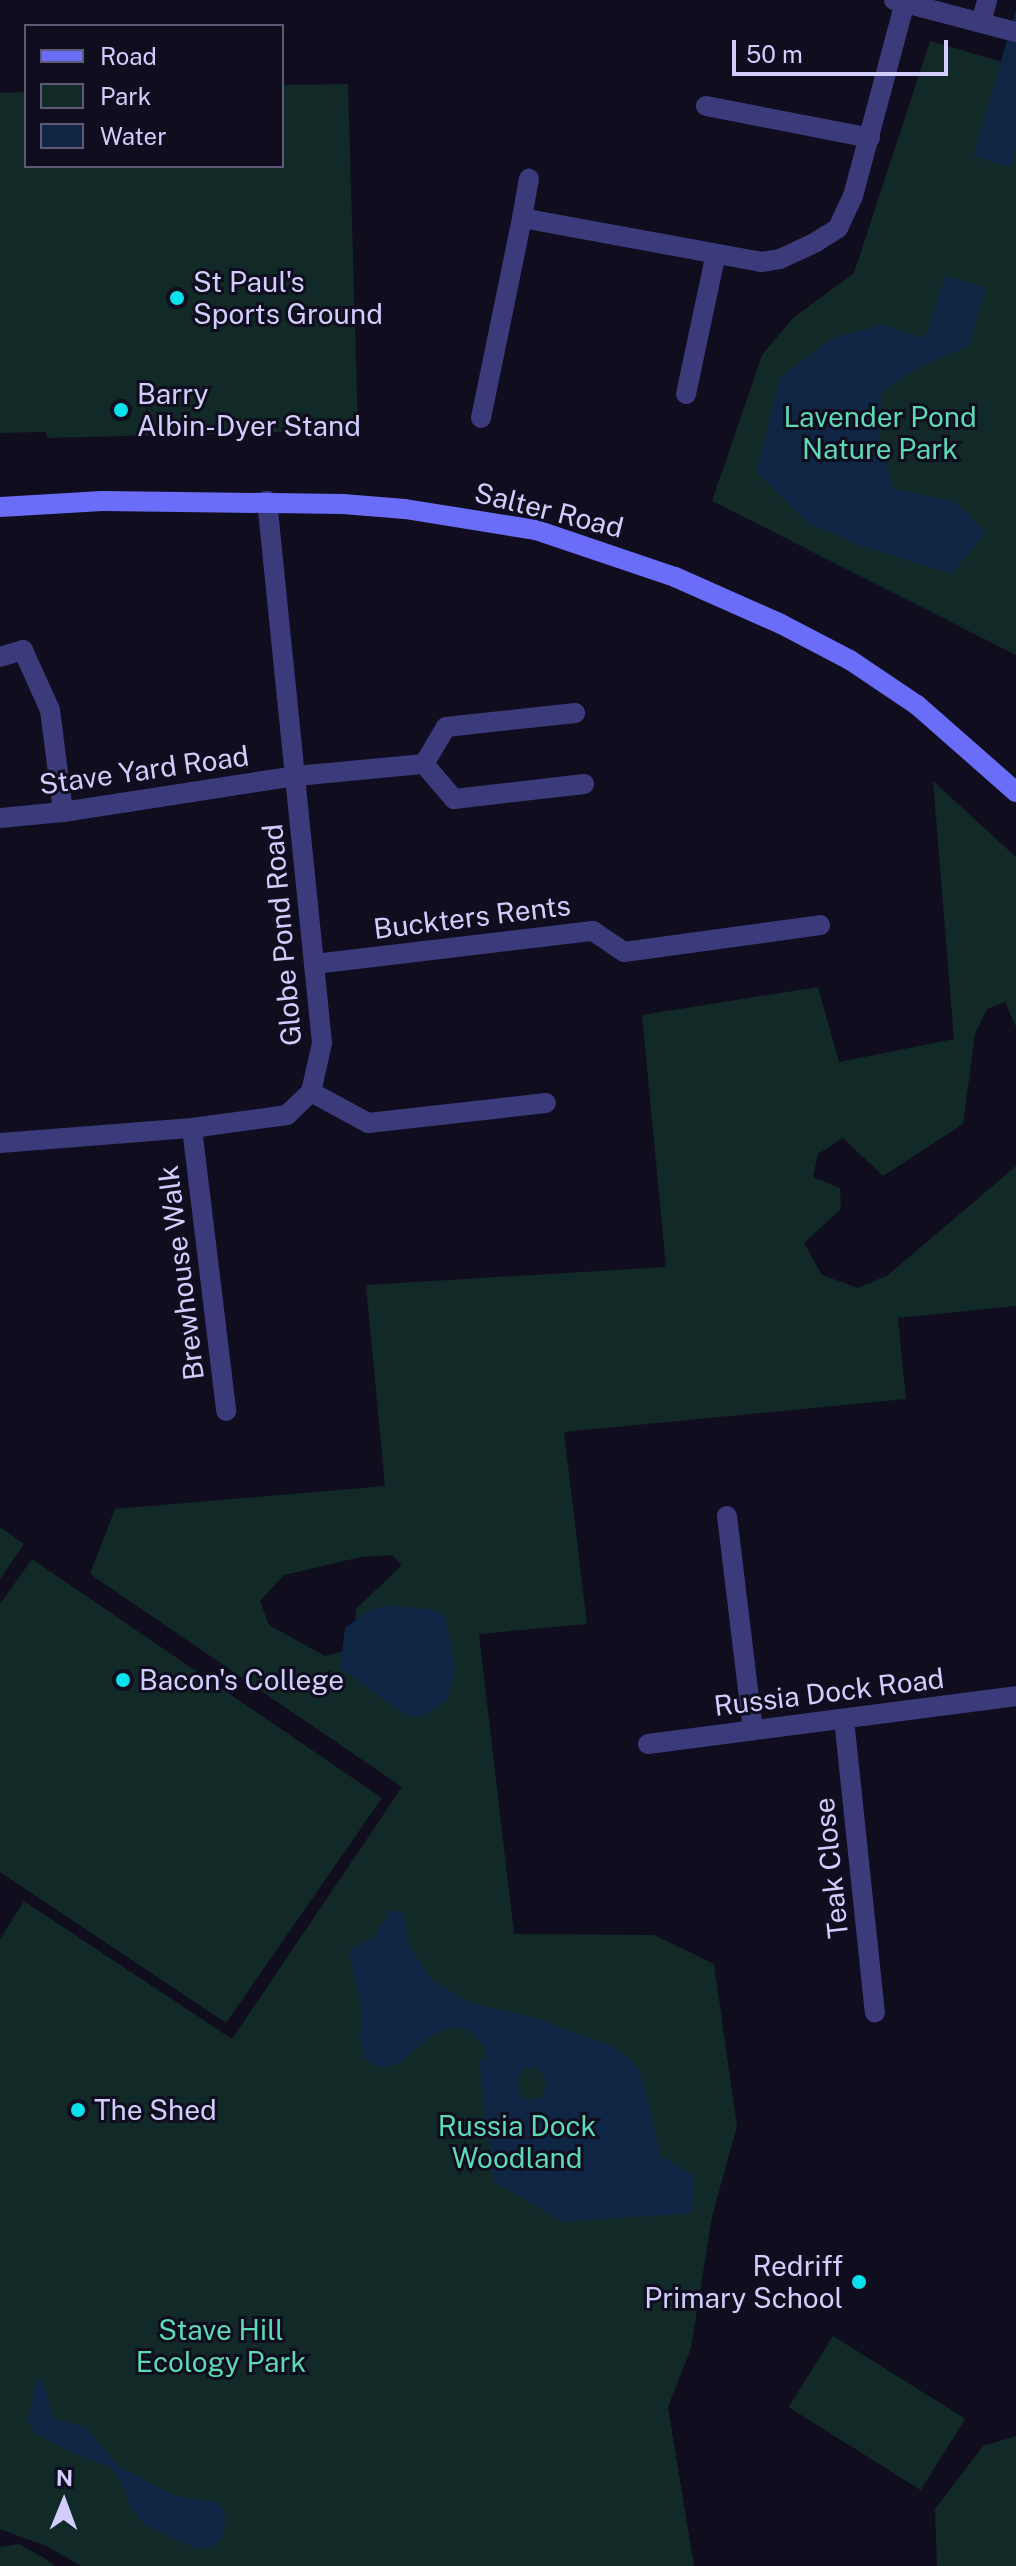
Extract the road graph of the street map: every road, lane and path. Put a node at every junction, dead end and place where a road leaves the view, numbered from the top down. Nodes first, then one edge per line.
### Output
1 (987, 0) edge
2 (899, 1) edge
3 (988, 25) junction
4 (1016, 32) edge
5 (706, 106) dead end
6 (870, 138) junction
7 (529, 179) dead end
8 (522, 218) junction
9 (715, 257) junction
10 (686, 394) dead end
11 (481, 418) dead end
12 (267, 501) junction
13 (0, 507) edge
14 (0, 657) edge
15 (575, 713) dead end
16 (424, 764) junction
17 (296, 776) junction
18 (584, 784) dead end
19 (1016, 792) edge
20 (63, 812) junction
21 (0, 818) edge
22 (820, 925) dead end
23 (315, 964) junction
24 (311, 1092) junction
25 (546, 1103) dead end
26 (192, 1128) junction
27 (0, 1143) edge
28 (226, 1411) dead end
29 (727, 1516) dead end
30 (1016, 1696) edge
31 (844, 1719) junction
32 (753, 1730) junction
33 (648, 1744) dead end
34 (875, 2012) dead end

1 - 3 street
2 - 3 street
2 - 6 street
3 - 4 street
5 - 6 street
6 - 9 street
7 - 8 street
8 - 9 street
8 - 11 street
9 - 10 street
12 - 13 main road, Salter Road
12 - 17 street, Globe Pond Road
12 - 19 main road, Salter Road
14 - 20 street
15 - 16 street
16 - 17 street, Stave Yard Road
16 - 18 street
17 - 20 street, Stave Yard Road
17 - 23 street, Globe Pond Road
20 - 21 street, Stave Yard Road
22 - 23 street, Buckters Rents
23 - 24 street, Globe Pond Road
24 - 25 street
24 - 26 street
26 - 27 street
26 - 28 street, Brewhouse Walk
29 - 32 street
30 - 31 street, Russia Dock Road
31 - 32 street, Russia Dock Road
31 - 34 street, Teak Close
32 - 33 street, Russia Dock Road

